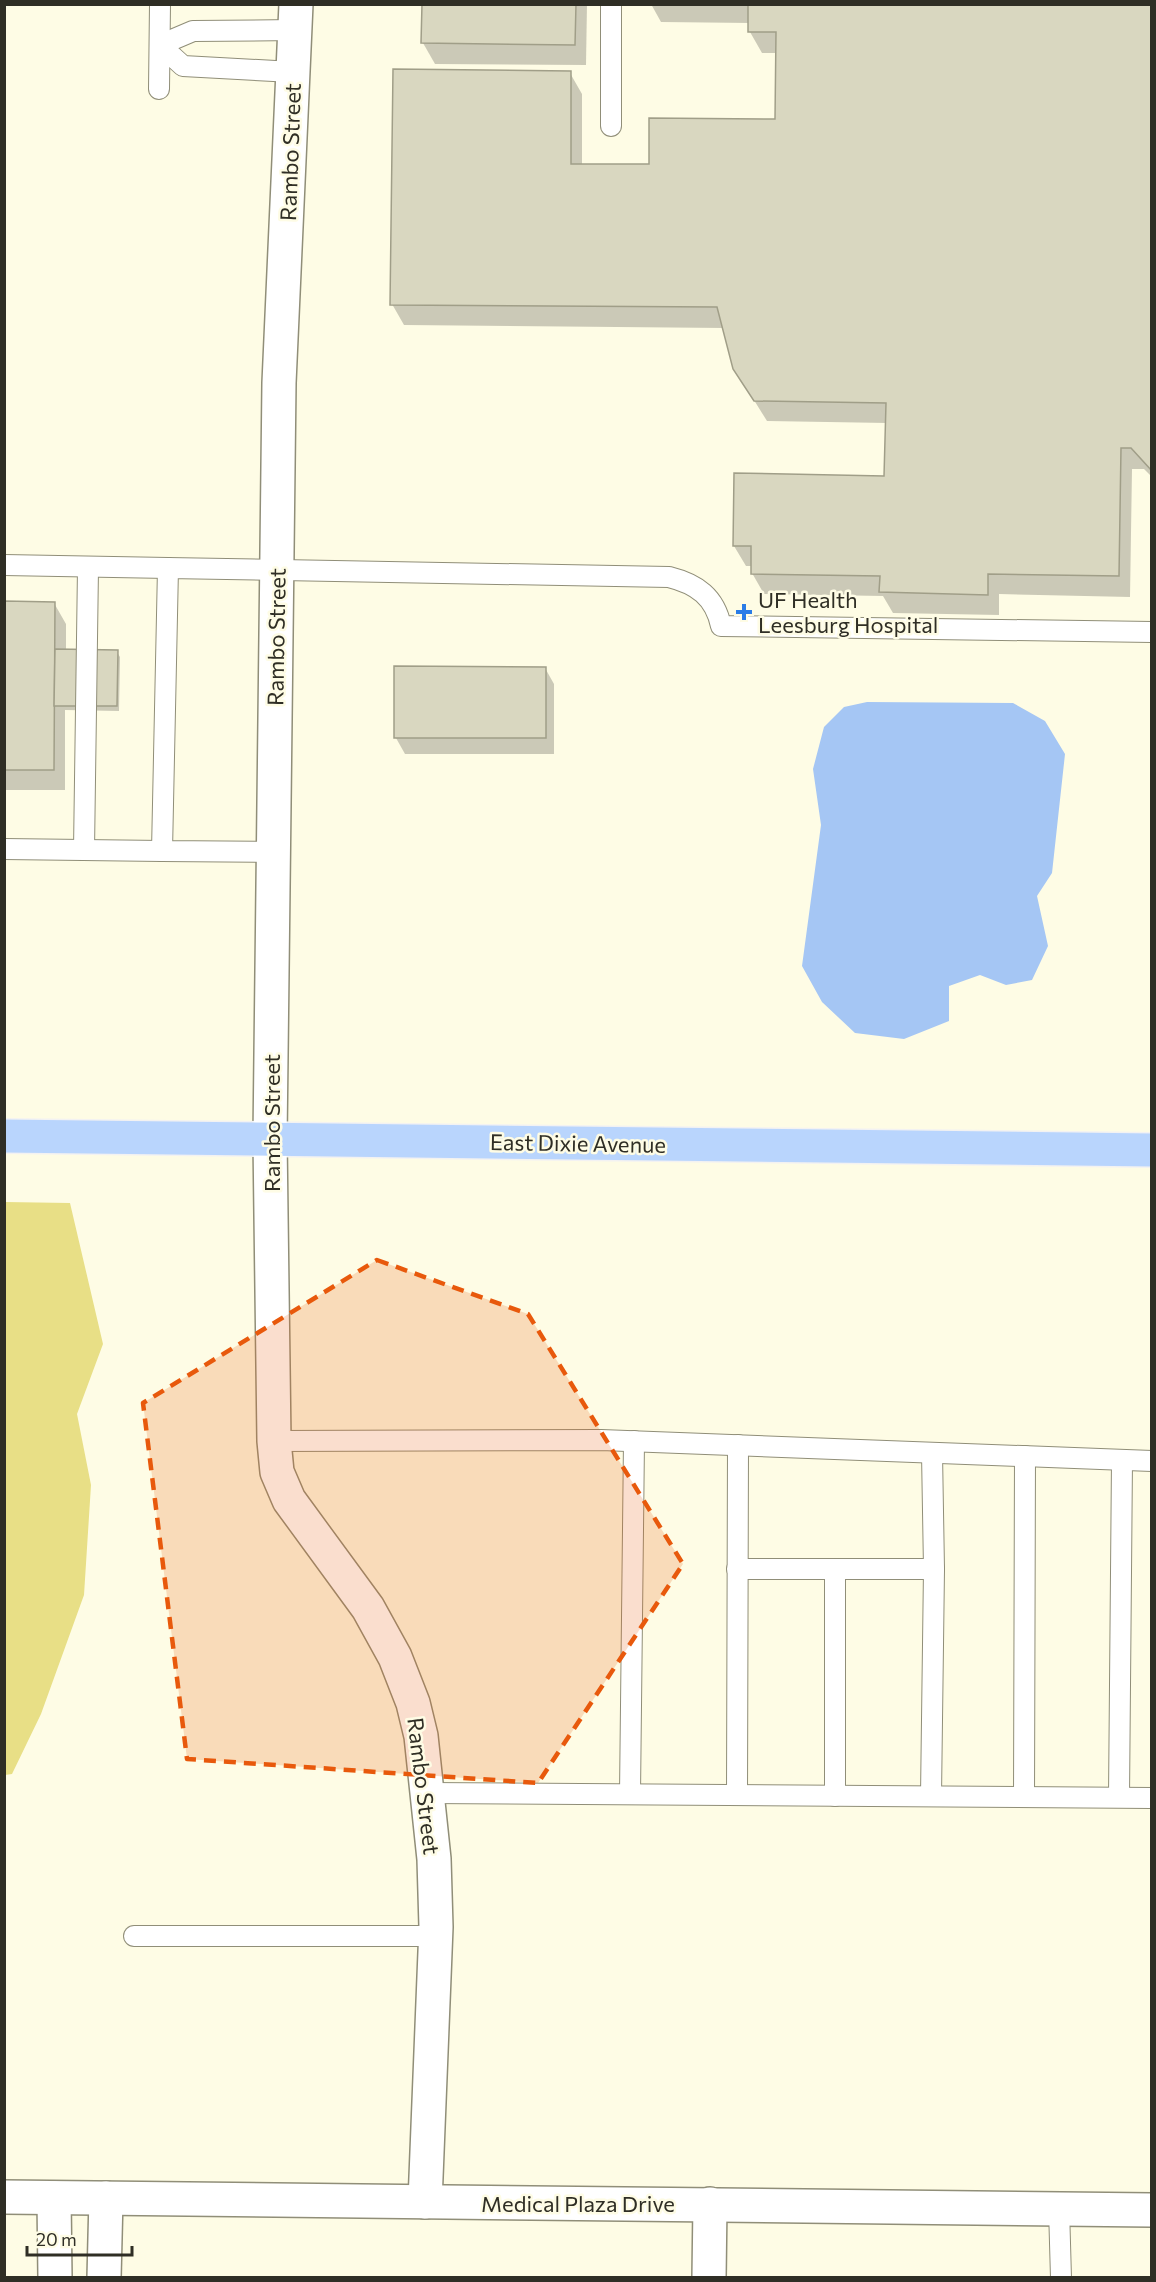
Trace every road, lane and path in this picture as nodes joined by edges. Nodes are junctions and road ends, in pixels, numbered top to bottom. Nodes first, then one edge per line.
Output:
1 (160, 4) edge
2 (611, 4) edge
3 (296, 17) edge
4 (160, 45) junction
5 (293, 72) junction
6 (159, 89) dead end
7 (611, 126) dead end
8 (4, 566) edge
9 (88, 568) junction
10 (168, 568) junction
11 (277, 570) junction
12 (1152, 632) edge
13 (4, 849) edge
14 (84, 850) junction
15 (162, 851) junction
16 (274, 852) junction
17 (4, 1136) edge
18 (270, 1139) junction
19 (1152, 1150) edge
20 (274, 1441) junction
21 (634, 1441) junction
22 (738, 1445) junction
23 (932, 1453) junction
24 (1025, 1456) junction
25 (1122, 1460) junction
26 (1152, 1461) edge
27 (737, 1569) junction
28 (835, 1569) junction
29 (934, 1569) junction
30 (427, 1793) junction
31 (630, 1794) junction
32 (737, 1795) junction
33 (835, 1796) junction
34 (930, 1796) junction
35 (1024, 1797) junction
36 (1119, 1797) junction
37 (1152, 1798) edge
38 (134, 1936) dead end
39 (436, 1936) junction
40 (4, 2197) edge
41 (54, 2198) junction
42 (106, 2198) junction
43 (425, 2202) junction
44 (710, 2204) junction
45 (1059, 2208) junction
46 (1152, 2210) edge
47 (56, 2277) edge
48 (104, 2277) edge
49 (709, 2277) edge
50 (1061, 2277) edge

1 - 4 lane
2 - 7 lane
3 - 4 lane
3 - 5 street, Rambo Street
4 - 5 lane
4 - 6 lane
5 - 11 street, Rambo Street
8 - 9 lane
9 - 10 lane
9 - 14 lane
10 - 11 lane
10 - 15 lane
11 - 12 lane
11 - 16 street, Rambo Street
13 - 14 lane
14 - 15 lane
15 - 16 lane
16 - 18 street, Rambo Street
17 - 18 main road, East Dixie Avenue
18 - 19 main road, East Dixie Avenue
18 - 20 street, Rambo Street
20 - 21 lane
20 - 30 street, Rambo Street
21 - 22 lane
21 - 31 lane
22 - 23 lane
22 - 27 lane
23 - 24 lane
23 - 29 lane
24 - 25 lane
24 - 35 lane
25 - 26 lane
25 - 36 lane
27 - 28 lane
27 - 32 lane
28 - 29 lane
28 - 33 lane
29 - 34 lane
30 - 31 lane
30 - 39 street, Rambo Street
31 - 32 lane
32 - 33 lane
33 - 34 lane
34 - 35 lane
35 - 36 lane
36 - 37 lane
38 - 39 lane
39 - 43 street, Rambo Street
40 - 41 street, Medical Plaza Drive
41 - 42 street, Medical Plaza Drive
41 - 47 street
42 - 43 street, Medical Plaza Drive
42 - 48 street
43 - 44 street, Medical Plaza Drive
44 - 45 street, Medical Plaza Drive
44 - 49 street
45 - 46 street, Medical Plaza Drive
45 - 50 lane

